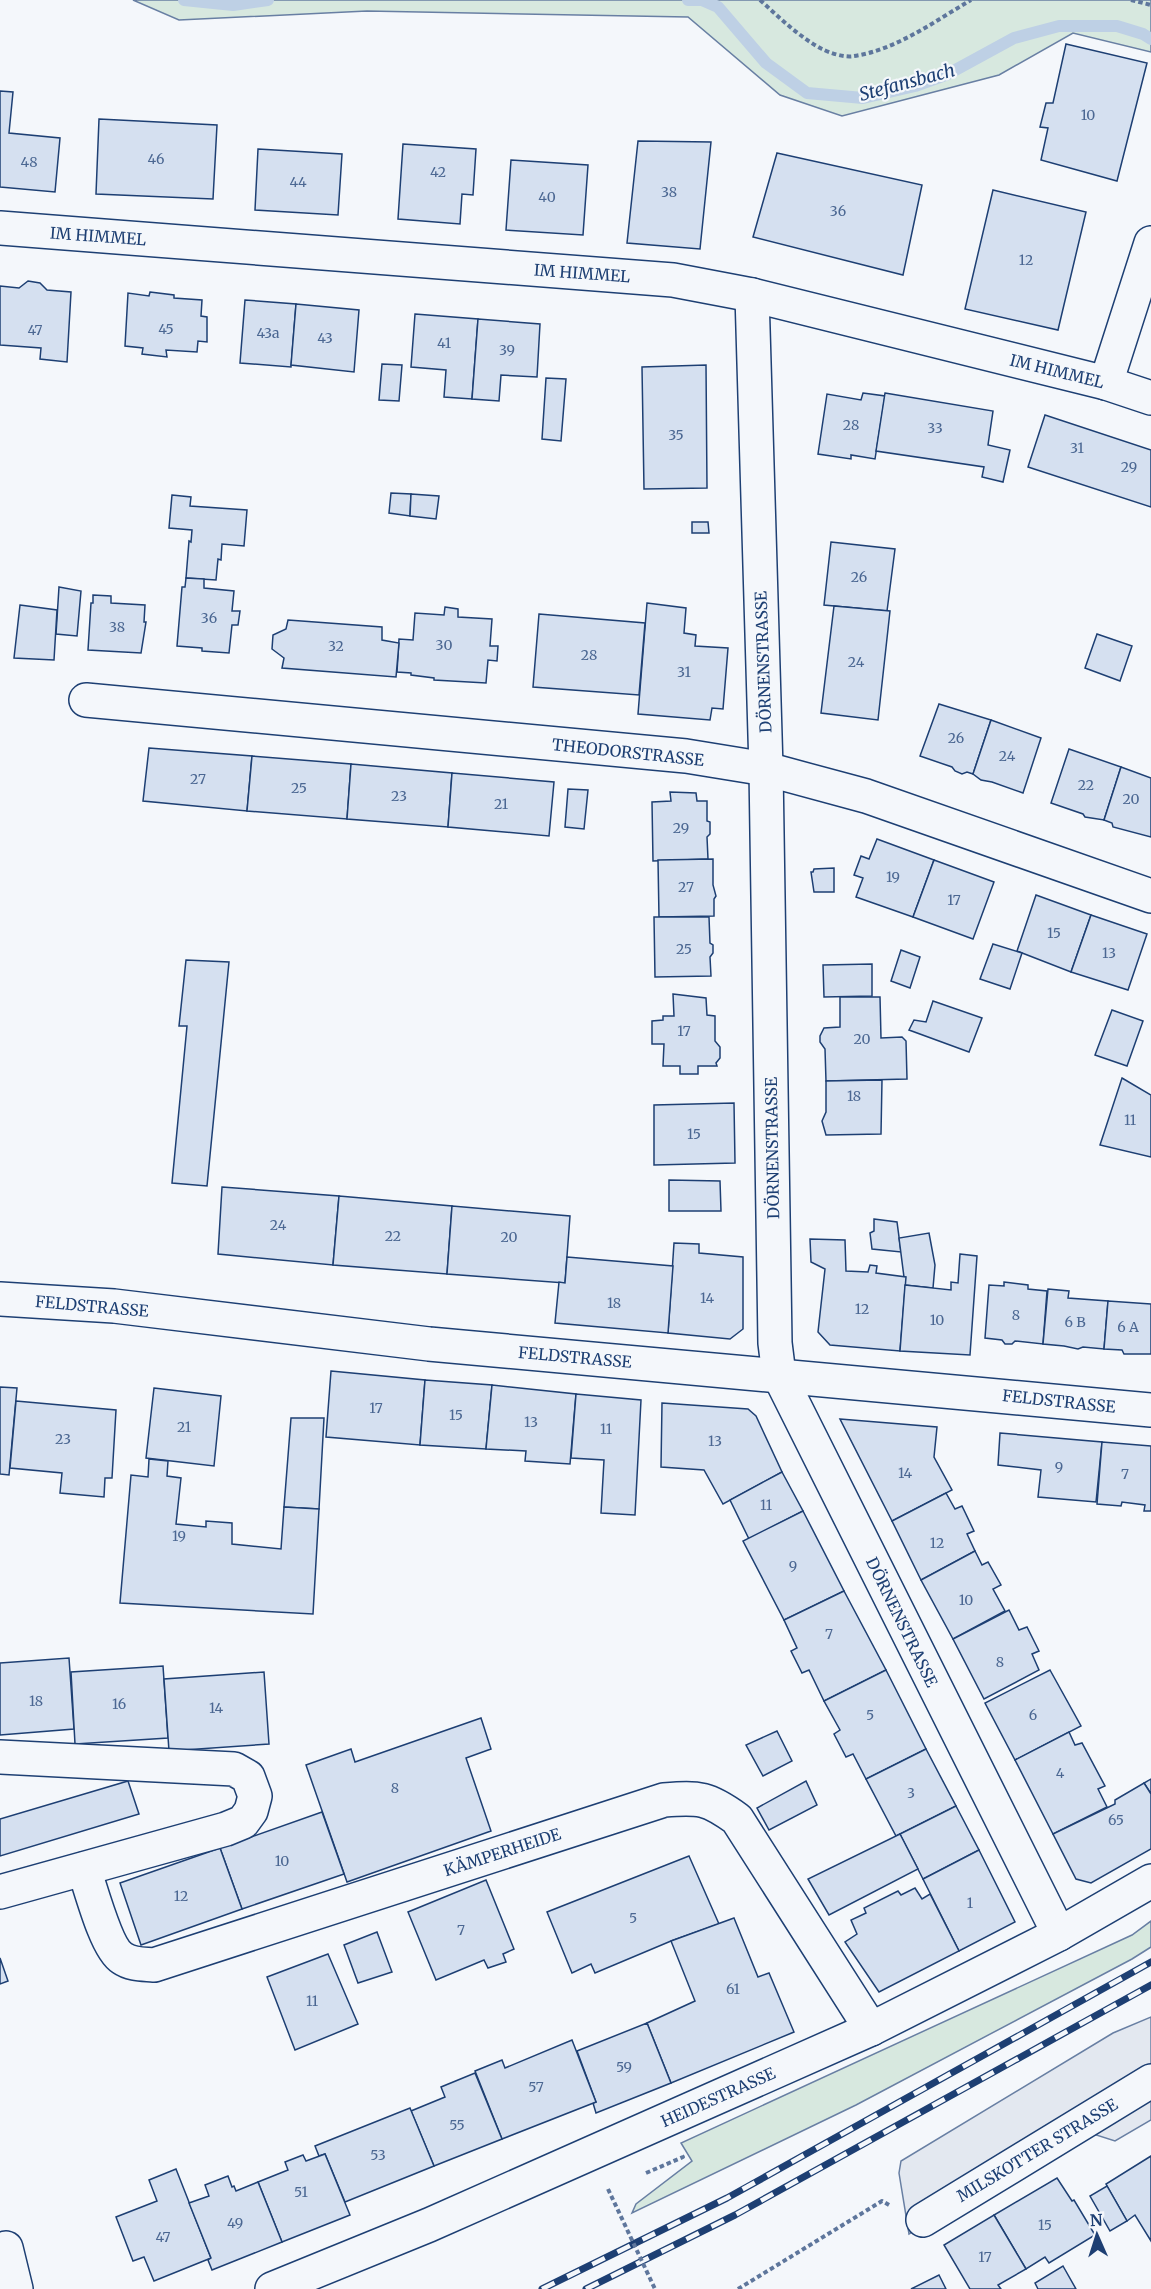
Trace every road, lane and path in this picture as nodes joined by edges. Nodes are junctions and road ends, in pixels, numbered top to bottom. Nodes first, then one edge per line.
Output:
1 (760, 0) edge
2 (971, 0) edge
3 (1131, 0) edge
4 (1151, 5) edge
5 (0, 228) edge
6 (1151, 243) edge
7 (752, 295) junction
8 (1106, 383) junction
9 (1151, 398) edge
10 (86, 700) dead end
11 (766, 769) junction
12 (1151, 896) edge
13 (0, 1299) edge
14 (780, 1375) junction
15 (1151, 1410) edge
16 (0, 1757) edge
17 (84, 1869) junction
18 (1151, 1881) edge
19 (0, 1892) edge
20 (1059, 1934) junction
21 (871, 2029) junction
22 (1151, 2081) edge
23 (608, 2188) dead end
24 (923, 2220) joint
25 (6, 2248) dead end
26 (16, 2289) edge
27 (272, 2289) edge
28 (655, 2289) edge
29 (738, 2289) edge

1 - 2 path
3 - 4 path
5 - 7 street, IM HIMMEL
6 - 8 street
7 - 8 street, IM HIMMEL
7 - 11 street, DÖRNENSTRASSE
8 - 9 street, IM HIMMEL
10 - 11 street, THEODORSTRASSE
11 - 12 street, THEODORSTRASSE
11 - 14 street, DÖRNENSTRASSE
13 - 14 street, FELDSTRASSE
14 - 15 street, FELDSTRASSE
14 - 20 street, DÖRNENSTRASSE
16 - 17 street
17 - 19 street
17 - 21 street, KÄMPERHEIDE
18 - 20 street, HEIDESTRASSE
20 - 21 street, HEIDESTRASSE
21 - 27 street, HEIDESTRASSE
22 - 24 street, MILSKOTTER STRASSE
23 - 28 path, bridge
24 - 29 path
25 - 26 street

